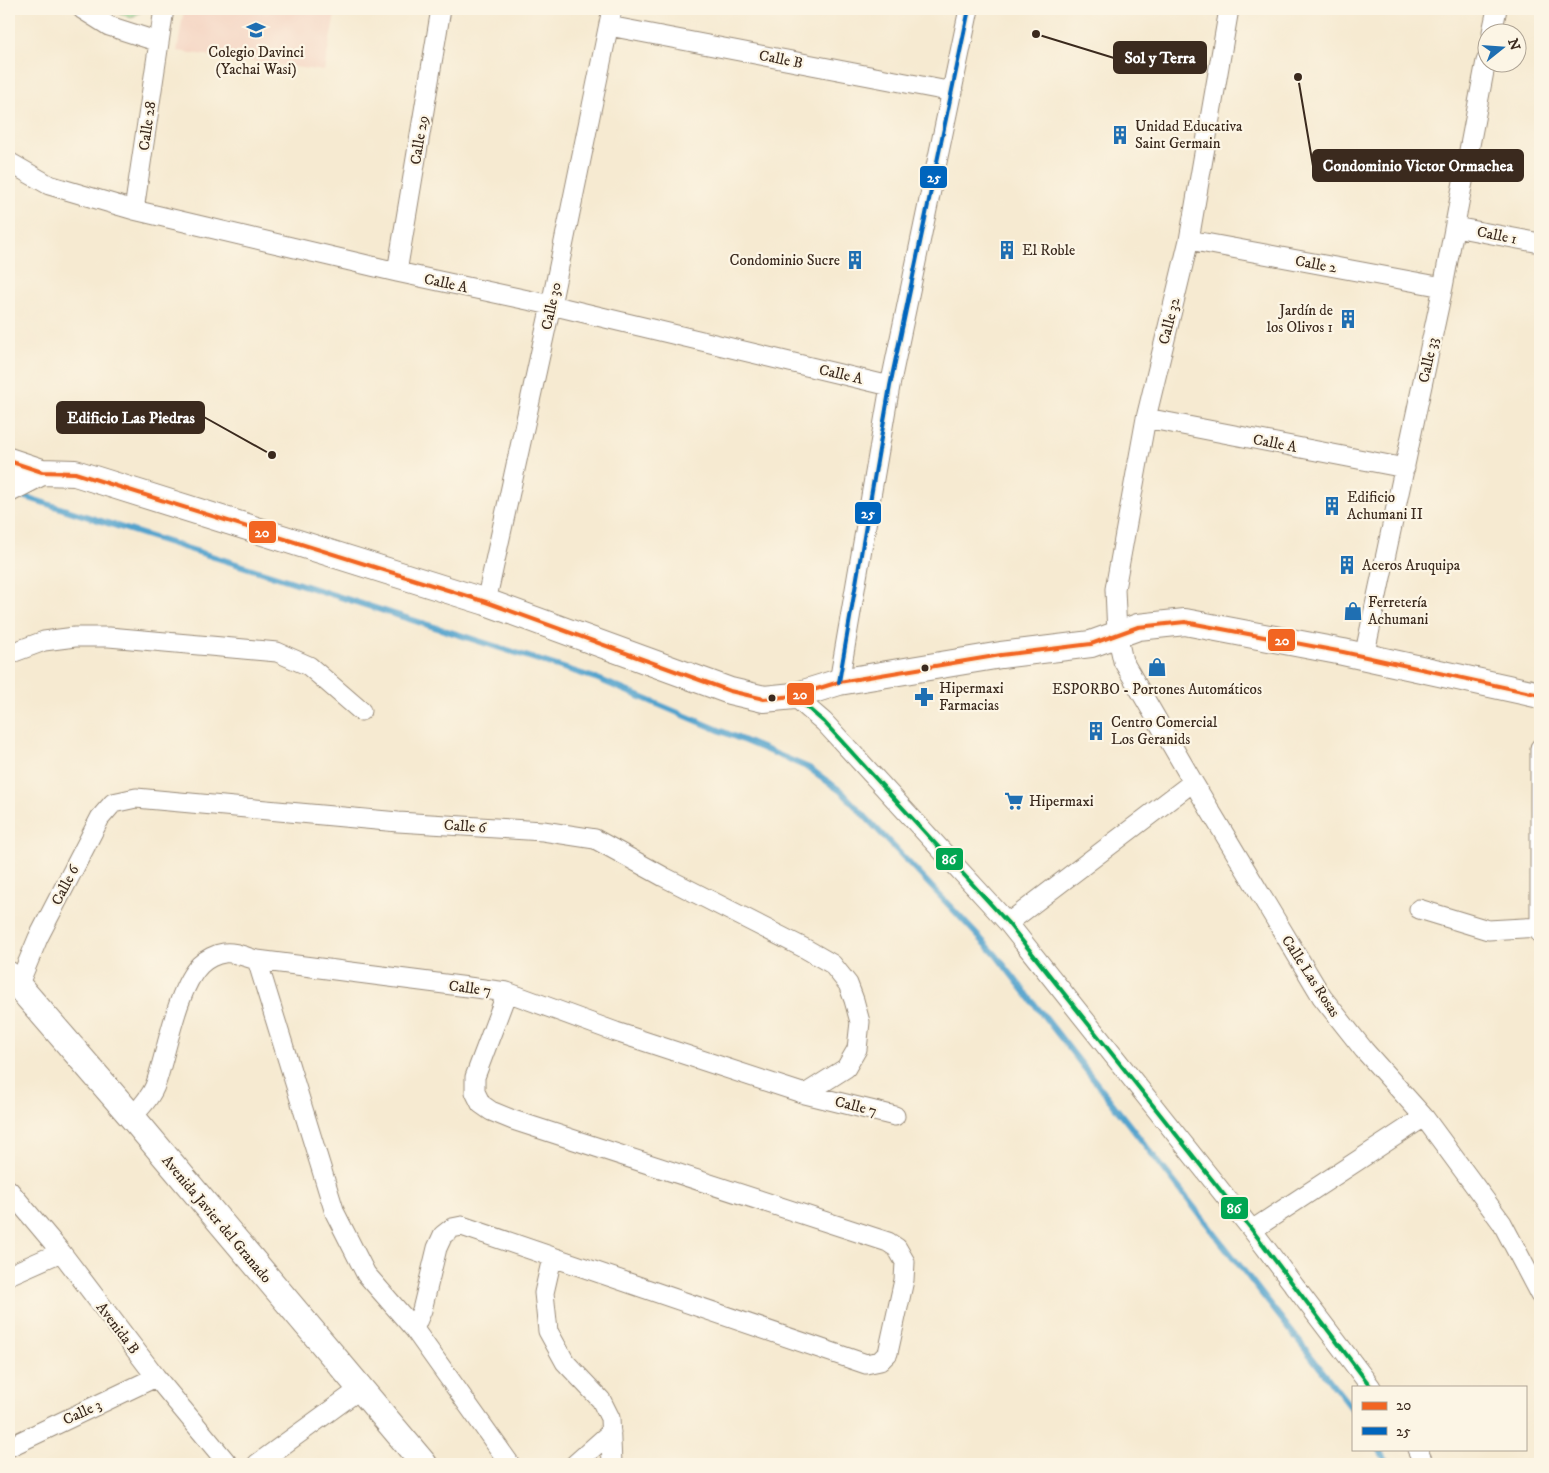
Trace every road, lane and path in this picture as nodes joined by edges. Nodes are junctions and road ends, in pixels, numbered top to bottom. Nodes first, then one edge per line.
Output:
1 (82, 9) edge
2 (164, 9) edge
3 (441, 9) edge
4 (970, 9) edge
5 (1229, 9) edge
6 (1497, 9) edge
7 (610, 17) edge
8 (1494, 22) edge
9 (159, 42) junction
10 (1484, 72) edge
11 (953, 92) junction
12 (9, 162) edge
13 (134, 210) junction
14 (1455, 226) junction
15 (1189, 240) junction
16 (1540, 243) edge
17 (397, 272) junction
18 (1443, 287) junction
19 (551, 305) junction
20 (890, 386) junction
21 (1146, 418) junction
22 (1405, 468) junction
23 (21, 476) edge
24 (486, 602) junction
25 (1116, 634) junction
26 (9, 654) edge
27 (1364, 656) junction
28 (839, 682) junction
29 (1540, 695) edge
30 (794, 696) junction
31 (361, 710) dead end
32 (1540, 748) edge
33 (1193, 782) junction
34 (1540, 863) edge
35 (1418, 909) dead end
36 (1008, 923) junction
37 (1540, 928) edge
38 (1540, 933) edge
39 (257, 960) junction
40 (13, 980) edge
41 (507, 992) junction
42 (805, 1094) junction
43 (895, 1116) dead end
44 (132, 1117) junction
45 (1424, 1117) junction
46 (9, 1190) edge
47 (1252, 1230) junction
48 (61, 1252) junction
49 (552, 1258) junction
50 (9, 1275) edge
51 (1540, 1295) edge
52 (414, 1329) junction
53 (156, 1377) junction
54 (1370, 1386) edge
55 (360, 1389) junction
56 (611, 1432) junction
57 (9, 1446) edge
58 (1417, 1450) edge
59 (228, 1464) edge
60 (257, 1464) edge
61 (424, 1464) edge
62 (510, 1464) edge
63 (575, 1464) edge
64 (612, 1464) edge
65 (1424, 1464) edge

1 - 9 street
2 - 9 street, Calle 28
3 - 17 street, Calle 29
4 - 11 street
5 - 15 street, Calle 32
6 - 8 street
7 - 11 street, Calle B
7 - 19 street, Calle 30
9 - 13 street, Calle 28
10 - 14 street, Calle 33
11 - 20 street
12 - 13 street, Calle A
13 - 17 street, Calle A
14 - 16 street, Calle 1
14 - 18 street, Calle 33
15 - 18 street, Calle 2
15 - 21 street, Calle 32
17 - 19 street, Calle A
18 - 22 street, Calle 33
19 - 20 street, Calle A
19 - 24 street, Calle 30
20 - 28 street
21 - 22 street, Calle A
21 - 25 street, Calle 32
22 - 27 street, Calle 33
23 - 24 main road
24 - 30 main road
25 - 27 main road
25 - 28 main road
25 - 33 street, Calle Las Rosas
26 - 31 street
27 - 29 main road
28 - 30 main road
30 - 36 street
32 - 34 street
33 - 36 street
33 - 45 street, Calle Las Rosas
34 - 37 street
35 - 37 street
36 - 47 street
37 - 38 street
39 - 41 street, Calle 7
39 - 44 street, Calle 7
39 - 52 street
40 - 42 street, Calle 6
40 - 44 main road, Avenida Javier del Granado
41 - 42 street, Calle 7
41 - 49 street
42 - 43 street, Calle 7
44 - 55 main road, Avenida Javier del Granado
45 - 47 street
45 - 51 street, Calle Las Rosas
46 - 48 street, Avenida B
47 - 54 street
48 - 50 street
48 - 53 street, Avenida B
49 - 52 street
49 - 56 street
52 - 62 street
53 - 57 street, Calle 3
53 - 59 street, Avenida B
55 - 60 street
55 - 61 main road, Avenida Javier del Granado
56 - 63 street
56 - 64 street
58 - 65 street

